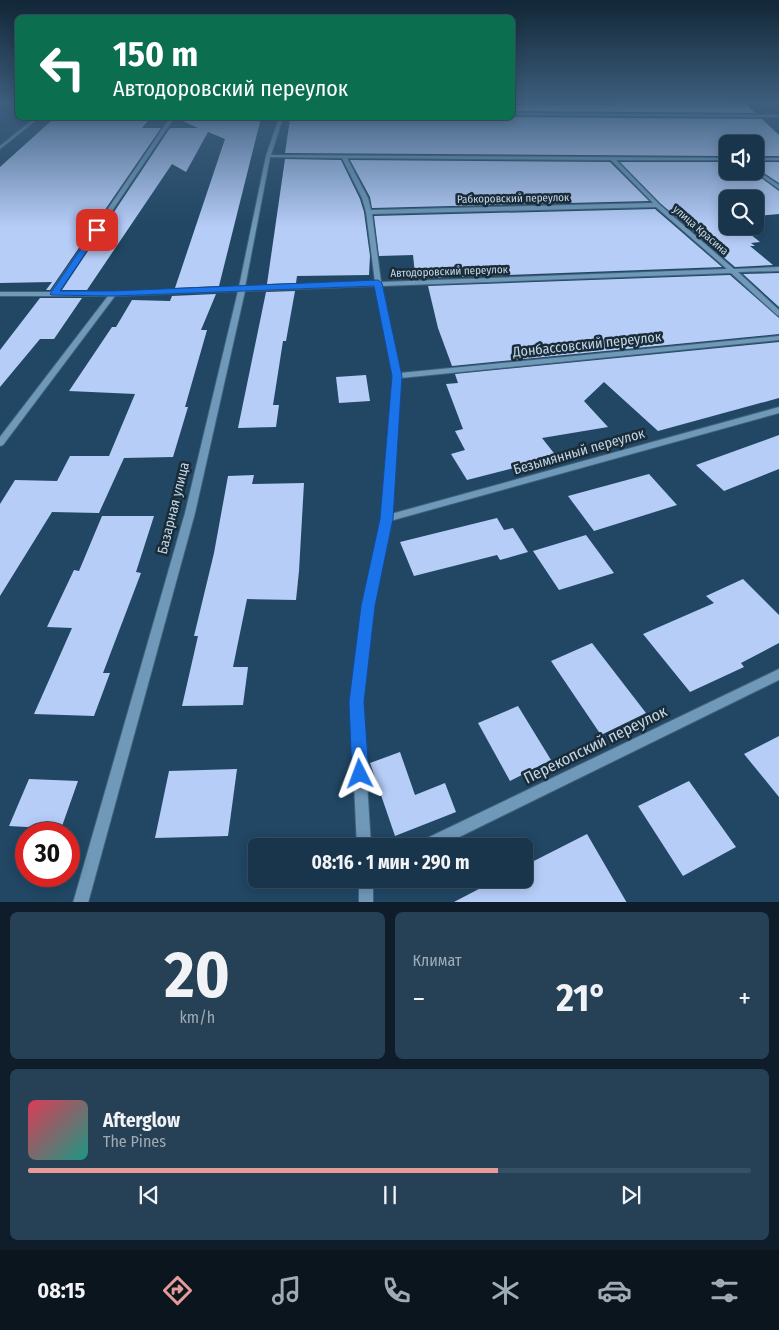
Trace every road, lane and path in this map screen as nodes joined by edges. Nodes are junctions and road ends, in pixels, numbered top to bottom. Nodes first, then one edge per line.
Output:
1 (155, 144) edge
2 (272, 144) edge
3 (268, 156) junction
4 (344, 156) junction
5 (612, 158) junction
6 (719, 159) edge
7 (764, 159) edge
8 (779, 159) edge
9 (764, 176) edge
10 (779, 187) edge
11 (657, 205) junction
12 (369, 212) junction
13 (779, 269) edge
14 (734, 272) junction
15 (378, 283) junction
16 (242, 288) junction
17 (0, 294) edge
18 (54, 294) junction
19 (114, 294) junction
20 (779, 314) edge
21 (779, 338) edge
22 (397, 376) junction
23 (779, 410) edge
24 (0, 443) edge
25 (386, 519) junction
26 (779, 674) edge
27 (364, 838) edge
28 (442, 838) edge
29 (366, 888) edge
30 (80, 902) edge
31 (366, 902) edge

1 - 18 street
2 - 3 street, Базарная улица
3 - 4 street
3 - 16 street, Базарная улица
4 - 5 street
4 - 12 street
5 - 6 street
5 - 11 street, улица Красина
7 - 8 street
9 - 10 street
11 - 12 street, Рабкоровский переулок
11 - 14 street, улица Красина
12 - 15 street
13 - 14 street, Автодоровский переулок
14 - 15 street, Автодоровский переулок
14 - 20 street, улица Красина
15 - 16 street, Автодоровский переулок
15 - 22 street
16 - 19 street, Автодоровский переулок
16 - 30 street, Базарная улица
17 - 18 street, Автодоровский переулок
18 - 19 street, Автодоровский переулок
19 - 24 street
21 - 22 street, Донбассовский переулок
22 - 25 street
23 - 25 street, Безымянный переулок
25 - 27 street
26 - 28 street, Перекопский переулок
29 - 31 street

